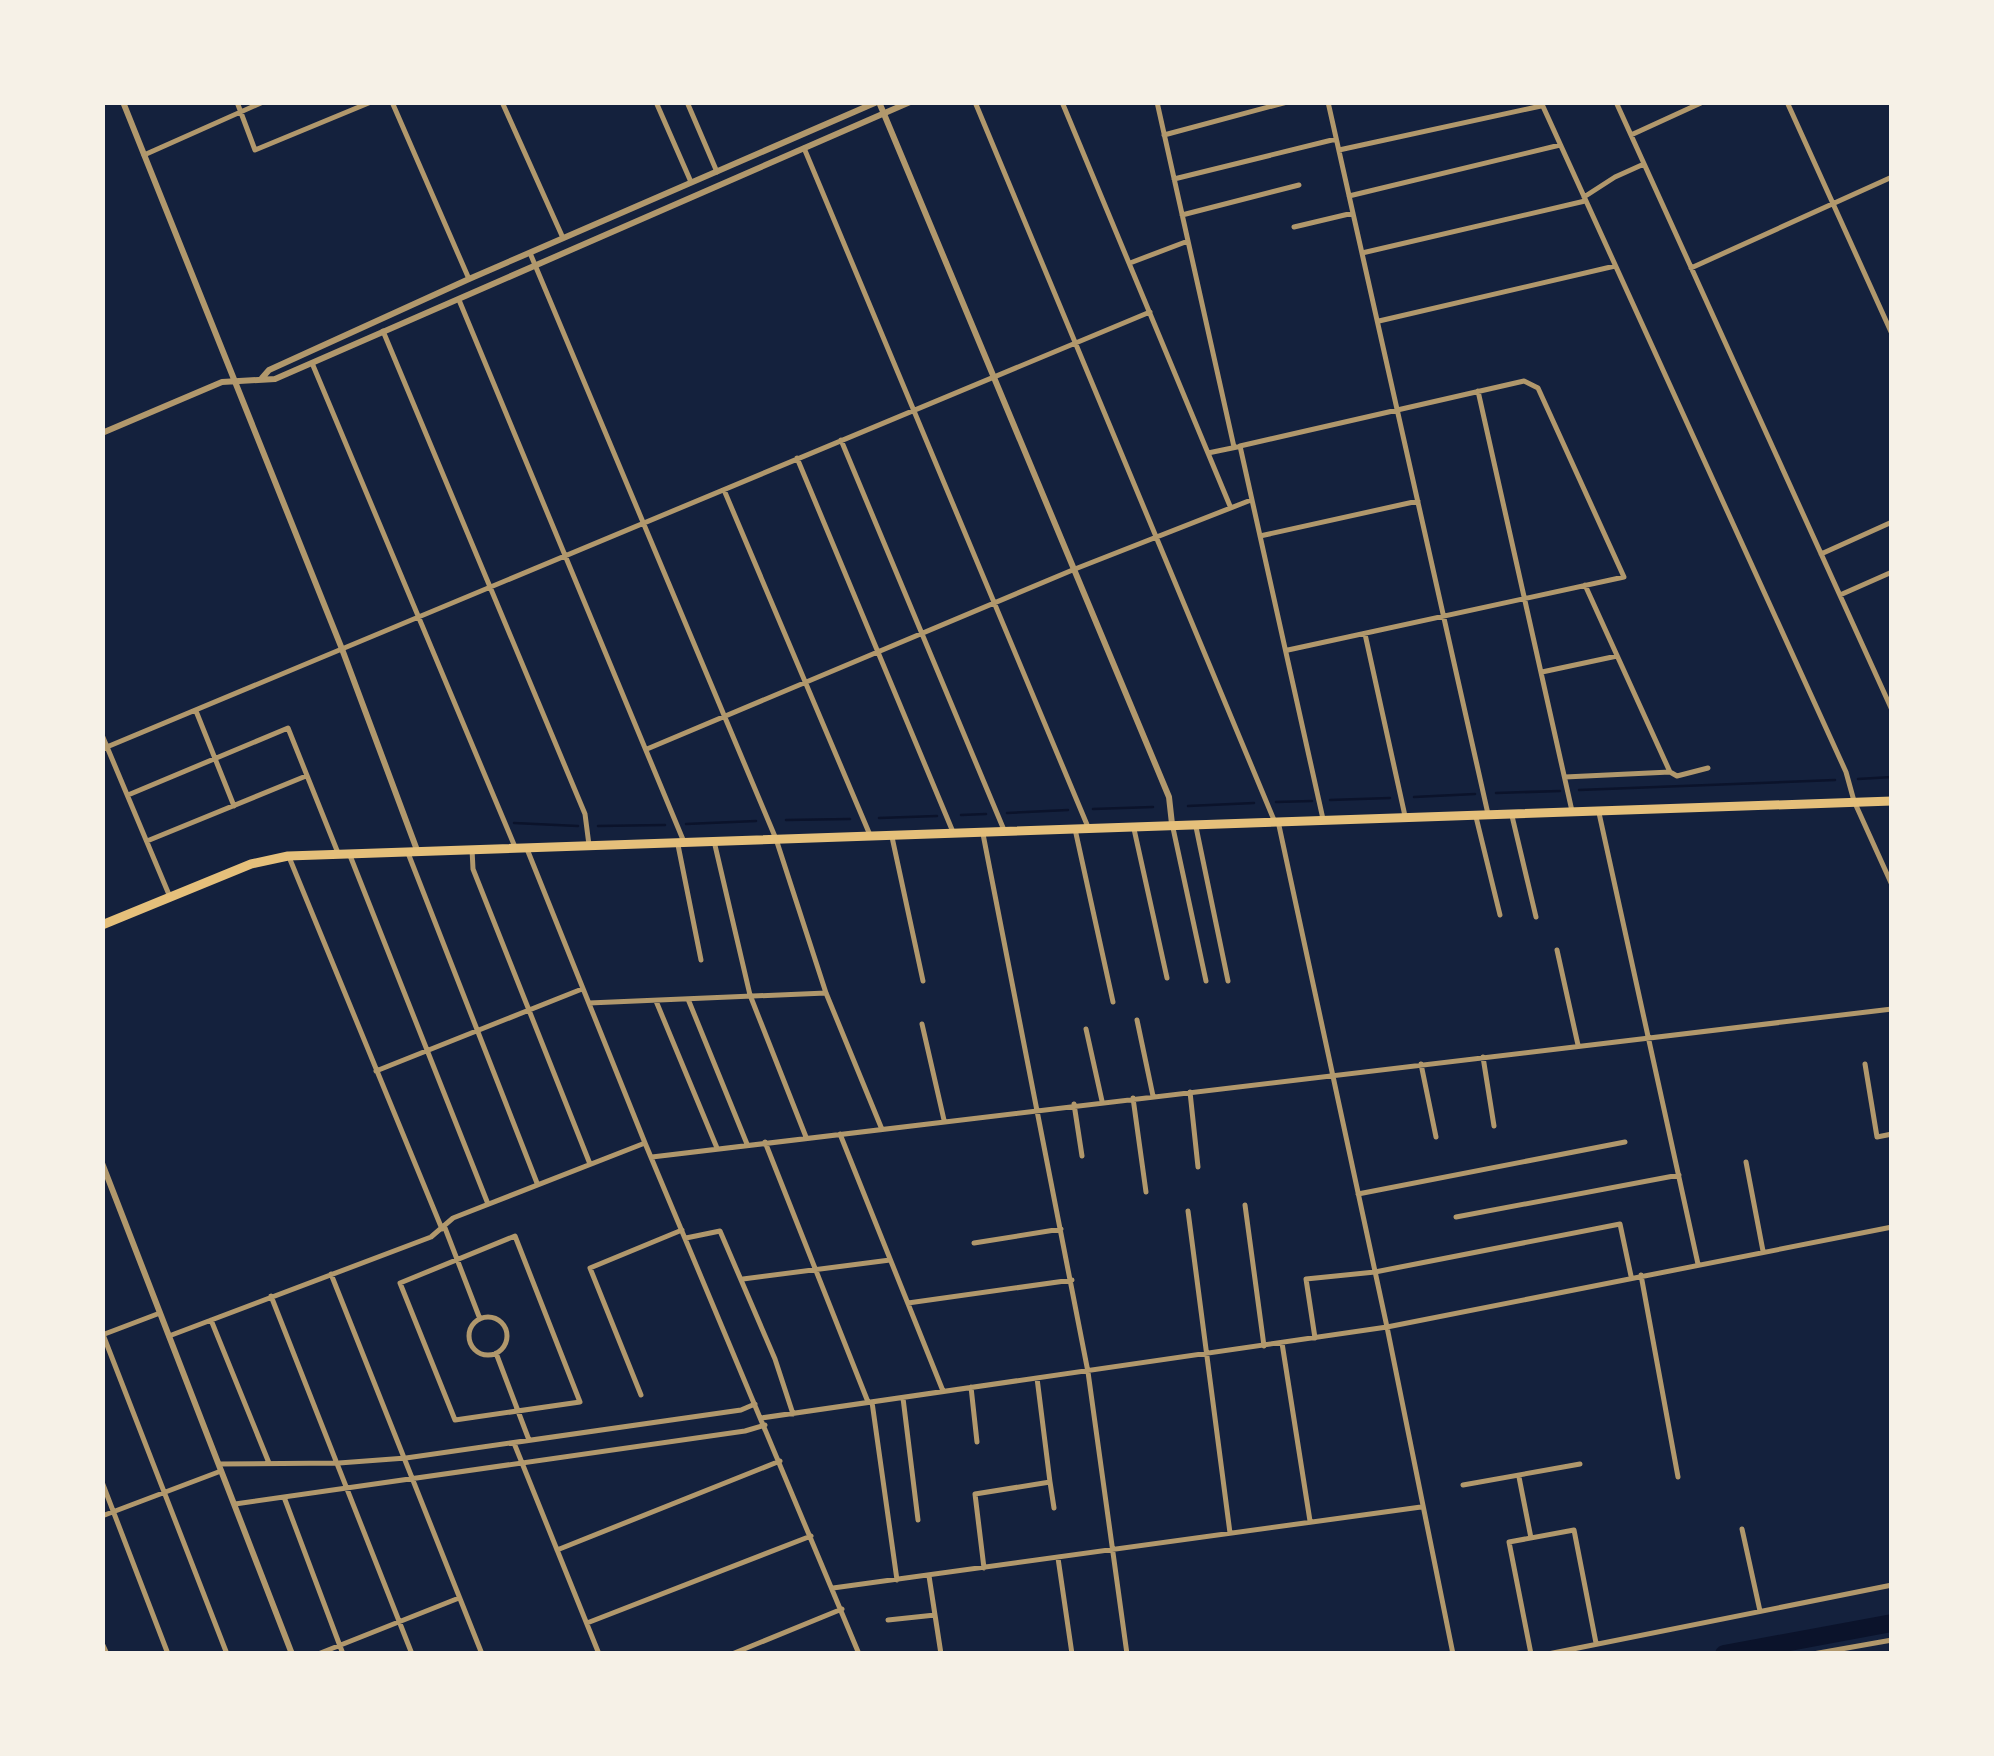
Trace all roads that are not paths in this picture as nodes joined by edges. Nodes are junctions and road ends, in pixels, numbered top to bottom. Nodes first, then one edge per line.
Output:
1 (123, 102) edge
2 (236, 102) edge
3 (263, 102) edge
4 (371, 102) edge
5 (392, 102) edge
6 (516, 102) edge
7 (656, 102) edge
8 (687, 102) edge
9 (878, 102) edge
10 (910, 102) edge
11 (975, 102) edge
12 (1062, 102) edge
13 (1157, 102) edge
14 (1287, 102) edge
15 (1328, 102) edge
16 (1616, 102) edge
17 (1704, 102) edge
18 (1787, 102) edge
19 (1541, 104) edge
20 (504, 105) edge
21 (240, 112) junction
22 (884, 113) junction
23 (1164, 135) junction
24 (1630, 135) junction
25 (1336, 139) junction
26 (1560, 146) junction
27 (804, 148) junction
28 (1339, 150) junction
29 (144, 155) junction
30 (1644, 164) junction
31 (718, 172) junction
32 (1892, 178) edge
33 (1174, 179) junction
34 (691, 183) junction
35 (1299, 185) dead end
36 (1349, 196) junction
37 (1584, 199) junction
38 (1833, 204) junction
39 (1353, 213) junction
40 (1182, 215) junction
41 (1294, 227) dead end
42 (563, 238) junction
43 (1188, 241) junction
44 (530, 253) junction
45 (1362, 253) junction
46 (1130, 263) junction
47 (536, 266) junction
48 (1614, 266) junction
49 (1691, 268) junction
50 (469, 279) junction
51 (459, 299) junction
52 (1150, 312) junction
53 (1378, 321) junction
54 (383, 331) junction
55 (1892, 334) edge
56 (1074, 344) junction
57 (312, 363) junction
58 (994, 376) junction
59 (262, 379) junction
60 (236, 382) junction
61 (1478, 391) junction
62 (1398, 409) junction
63 (914, 410) junction
64 (102, 433) edge
65 (841, 440) junction
66 (1237, 447) junction
67 (1208, 453) junction
68 (797, 458) junction
69 (724, 490) junction
70 (1251, 500) junction
71 (1418, 502) junction
72 (1230, 506) junction
73 (1892, 522) edge
74 (644, 523) junction
75 (1156, 536) junction
76 (1260, 536) junction
77 (1821, 554) junction
78 (565, 556) junction
79 (1075, 569) junction
80 (1892, 572) edge
81 (1586, 585) junction
82 (491, 587) junction
83 (1840, 595) junction
84 (1524, 599) junction
85 (995, 604) junction
86 (1444, 616) junction
87 (418, 618) junction
88 (921, 634) junction
89 (1365, 634) junction
90 (342, 649) junction
91 (1288, 650) junction
92 (879, 652) junction
93 (1617, 656) junction
94 (1541, 672) junction
95 (804, 683) junction
96 (1892, 710) edge
97 (196, 711) junction
98 (726, 716) junction
99 (102, 736) edge
100 (105, 748) edge
101 (646, 749) junction
102 (215, 758) junction
103 (1708, 768) dead end
104 (1670, 772) junction
105 (306, 776) junction
106 (1565, 777) junction
107 (128, 795) junction
108 (1892, 800) edge
109 (1854, 801) junction
110 (234, 806) junction
111 (1598, 810) junction
112 (1572, 811) junction
113 (1511, 813) junction
114 (1475, 814) junction
115 (1488, 814) junction
116 (1406, 816) junction
117 (1323, 819) junction
118 (1276, 821) junction
119 (1195, 823) junction
120 (1172, 824) junction
121 (1133, 826) junction
122 (1088, 827) junction
123 (1075, 828) junction
124 (1004, 830) junction
125 (983, 831) junction
126 (953, 832) junction
127 (892, 834) junction
128 (870, 835) junction
129 (776, 839) junction
130 (148, 841) junction
131 (714, 841) junction
132 (681, 842) junction
133 (589, 845) junction
134 (521, 847) junction
135 (472, 848) junction
136 (412, 850) junction
137 (343, 853) junction
138 (288, 856) junction
139 (1892, 885) edge
140 (170, 897) junction
141 (1500, 914) dead end
142 (1536, 918) dead end
143 (102, 926) edge
144 (1557, 950) dead end
145 (701, 960) dead end
146 (1167, 978) dead end
147 (923, 981) dead end
148 (1206, 981) dead end
149 (1228, 981) dead end
150 (582, 989) junction
151 (826, 993) junction
152 (750, 996) junction
153 (688, 998) junction
154 (656, 1000) junction
155 (1113, 1002) dead end
156 (588, 1003) junction
157 (1892, 1008) edge
158 (529, 1010) junction
159 (1137, 1020) dead end
160 (922, 1024) dead end
161 (1086, 1029) dead end
162 (479, 1030) junction
163 (1649, 1037) junction
164 (1578, 1045) junction
165 (427, 1051) junction
166 (1482, 1057) junction
167 (1421, 1064) junction
168 (1865, 1064) dead end
169 (376, 1071) junction
170 (1331, 1075) junction
171 (1190, 1092) junction
172 (1153, 1096) junction
173 (1132, 1098) junction
174 (1102, 1101) junction
175 (1074, 1104) junction
176 (1037, 1109) junction
177 (944, 1120) junction
178 (1494, 1126) dead end
179 (881, 1127) junction
180 (840, 1133) junction
181 (1892, 1134) edge
182 (806, 1136) junction
183 (1436, 1137) dead end
184 (645, 1142) junction
185 (765, 1142) junction
186 (1625, 1142) dead end
187 (748, 1144) junction
188 (717, 1148) junction
189 (1082, 1156) dead end
190 (652, 1157) junction
191 (1746, 1162) dead end
192 (590, 1164) junction
193 (1198, 1167) dead end
194 (104, 1170) edge
195 (1680, 1176) junction
196 (537, 1184) junction
197 (1146, 1192) dead end
198 (1358, 1194) junction
199 (488, 1204) junction
200 (1245, 1205) dead end
201 (1188, 1211) dead end
202 (1456, 1217) dead end
203 (1892, 1227) edge
204 (443, 1228) junction
205 (1061, 1228) junction
206 (682, 1230) junction
207 (686, 1238) junction
208 (974, 1243) dead end
209 (1763, 1251) junction
210 (458, 1260) junction
211 (890, 1260) junction
212 (1698, 1264) junction
213 (816, 1270) junction
214 (1375, 1272) junction
215 (331, 1274) junction
216 (1641, 1275) junction
217 (1631, 1276) junction
218 (742, 1279) junction
219 (1072, 1280) junction
220 (272, 1296) junction
221 (908, 1303) junction
222 (160, 1313) junction
223 (480, 1319) junction
224 (212, 1320) junction
225 (1387, 1327) junction
226 (103, 1334) edge
227 (170, 1336) junction
228 (1315, 1339) junction
229 (1282, 1343) junction
230 (1264, 1346) junction
231 (496, 1353) junction
232 (1206, 1356) junction
233 (1088, 1372) junction
234 (1036, 1378) junction
235 (971, 1387) junction
236 (943, 1391) junction
237 (640, 1395) dead end
238 (903, 1397) junction
239 (870, 1402) junction
240 (755, 1404) junction
241 (517, 1412) junction
242 (793, 1414) junction
243 (763, 1422) junction
244 (529, 1440) junction
245 (977, 1442) dead end
246 (514, 1443) junction
247 (406, 1458) junction
248 (780, 1460) junction
249 (521, 1462) junction
250 (269, 1463) junction
251 (338, 1463) junction
252 (1580, 1464) dead end
253 (220, 1467) junction
254 (1518, 1476) junction
255 (1678, 1476) dead end
256 (414, 1479) junction
257 (102, 1482) edge
258 (1050, 1482) junction
259 (1463, 1484) dead end
260 (348, 1487) junction
261 (164, 1492) junction
262 (284, 1497) junction
263 (234, 1504) junction
264 (1421, 1507) junction
265 (1054, 1508) dead end
266 (114, 1512) junction
267 (102, 1516) edge
268 (918, 1520) dead end
269 (1310, 1521) junction
270 (1742, 1529) dead end
271 (1230, 1532) junction
272 (811, 1536) junction
273 (1531, 1538) junction
274 (557, 1550) junction
275 (1113, 1550) junction
276 (1058, 1558) junction
277 (984, 1568) junction
278 (929, 1576) junction
279 (897, 1580) junction
280 (1892, 1586) edge
281 (833, 1588) junction
282 (460, 1598) junction
283 (842, 1609) junction
284 (1760, 1612) junction
285 (935, 1615) junction
286 (888, 1620) dead end
287 (400, 1621) junction
288 (587, 1623) junction
289 (1892, 1640) edge
290 (102, 1643) edge
291 (340, 1644) junction
292 (1596, 1644) junction
293 (106, 1654) edge
294 (168, 1654) edge
295 (228, 1654) edge
296 (292, 1654) edge
297 (318, 1654) edge
298 (343, 1654) edge
299 (412, 1654) edge
300 (482, 1654) edge
301 (599, 1654) edge
302 (732, 1654) edge
303 (860, 1654) edge
304 (941, 1654) edge
305 (1072, 1654) edge
306 (1126, 1654) edge
307 (1453, 1654) edge
308 (1531, 1654) edge
309 (1548, 1654) edge
310 (1813, 1654) edge

1 - 29 street
2 - 21 street
3 - 21 street
4 - 21 street
5 - 50 street
6 - 20 street
7 - 34 street
8 - 31 street
9 - 22 street
9 - 31 street
10 - 22 street
11 - 56 street
12 - 46 street
13 - 23 street
14 - 23 street
15 - 25 street
16 - 24 street
17 - 24 street
18 - 38 street
19 - 26 street
19 - 28 street
20 - 42 street
21 - 29 street
22 - 27 street
22 - 58 street
23 - 33 street
24 - 30 street
25 - 28 street
25 - 33 street
26 - 36 street
26 - 37 street
27 - 47 street
27 - 63 street
28 - 36 street
29 - 60 street
30 - 37 street
30 - 49 street
31 - 34 street
32 - 38 street
33 - 40 street
34 - 42 street
35 - 40 street
36 - 39 street
37 - 45 street
37 - 48 street
38 - 49 street
38 - 55 street
39 - 41 street
39 - 45 street
40 - 43 street
42 - 44 street
43 - 46 street
43 - 66 street
44 - 47 street
44 - 50 street
45 - 53 street
46 - 52 street
47 - 51 street
47 - 74 street
48 - 53 street
48 - 109 street
49 - 77 street
50 - 59 street
51 - 54 street
51 - 78 street
52 - 56 street
52 - 67 street
53 - 62 street
54 - 57 street
54 - 82 street
56 - 58 street
56 - 75 street
57 - 59 street
57 - 87 street
58 - 63 street
58 - 79 street
59 - 60 street
60 - 64 street
60 - 90 street
61 - 62 street
61 - 81 street
61 - 84 street
62 - 66 street
62 - 71 street
63 - 65 street
63 - 85 street
65 - 68 street
65 - 88 street
66 - 67 street
66 - 70 street
67 - 72 street
68 - 69 street
68 - 92 street
69 - 74 street
69 - 95 street
70 - 72 street
70 - 76 street
71 - 76 street
71 - 86 street
72 - 75 street
73 - 77 street
74 - 78 street
74 - 98 street
75 - 79 street
75 - 118 street
76 - 91 street
77 - 83 street
78 - 82 street
78 - 101 street
79 - 85 street
79 - 120 street
80 - 83 street
81 - 84 street
81 - 93 street
82 - 87 street
82 - 133 street
83 - 96 street
84 - 86 street
84 - 94 street
85 - 88 street
85 - 122 street
86 - 89 street
86 - 115 street
87 - 90 street
87 - 134 street
88 - 92 street
88 - 124 street
89 - 91 street
89 - 116 street
90 - 97 street
90 - 136 street
91 - 117 street
92 - 95 street
92 - 126 street
93 - 94 street
93 - 104 street
94 - 106 street
95 - 98 street
95 - 128 street
97 - 100 street
97 - 102 street
98 - 101 street
98 - 129 street
99 - 100 street
100 - 107 street
101 - 132 street
102 - 105 street
102 - 107 street
102 - 110 street
103 - 104 street
104 - 106 street
105 - 110 street
105 - 137 street
106 - 112 street
107 - 130 street
108 - 109 highway
109 - 111 highway
109 - 139 street
110 - 130 street
111 - 112 highway
111 - 163 street
112 - 113 highway
113 - 115 highway
113 - 142 street
114 - 115 highway
114 - 116 highway
114 - 141 street
116 - 117 highway
117 - 118 highway
118 - 119 highway
118 - 170 street
119 - 120 highway
119 - 149 street
120 - 121 highway
120 - 148 street
121 - 122 highway
121 - 146 street
122 - 123 highway
123 - 124 highway
123 - 155 street
124 - 125 highway
125 - 126 highway
125 - 176 street
126 - 127 highway
127 - 128 highway
127 - 147 street
128 - 129 highway
129 - 131 highway
129 - 151 street
130 - 140 street
131 - 132 highway
131 - 152 street
132 - 133 highway
132 - 145 street
133 - 134 highway
134 - 135 highway
134 - 150 street
135 - 136 highway
135 - 158 street
136 - 137 highway
136 - 162 street
137 - 138 highway
137 - 165 street
138 - 140 highway
138 - 169 street
140 - 143 highway
144 - 164 street
150 - 156 street
150 - 158 street
151 - 152 street
151 - 179 street
152 - 153 street
152 - 182 street
153 - 154 street
153 - 187 street
154 - 156 street
154 - 188 street
156 - 184 street
157 - 163 street
158 - 162 street
158 - 192 street
159 - 172 street
160 - 177 street
161 - 174 street
162 - 165 street
162 - 196 street
163 - 164 street
163 - 195 street
164 - 166 street
165 - 169 street
165 - 199 street
166 - 167 street
166 - 178 street
167 - 170 street
167 - 183 street
168 - 181 street
169 - 204 street
170 - 171 street
170 - 198 street
171 - 172 street
171 - 193 street
172 - 173 street
173 - 174 street
173 - 197 street
174 - 175 street
175 - 176 street
175 - 189 street
176 - 177 street
176 - 205 street
177 - 179 street
179 - 180 street
180 - 182 street
180 - 211 street
182 - 185 street
184 - 190 street
184 - 192 street
185 - 187 street
185 - 213 street
186 - 198 street
187 - 188 street
188 - 190 street
190 - 206 street
191 - 209 street
192 - 196 street
194 - 222 street
195 - 202 street
195 - 212 street
196 - 199 street
198 - 214 street
199 - 204 street
200 - 230 street
201 - 232 street
203 - 209 street
204 - 210 street
204 - 215 street
205 - 208 street
205 - 219 street
206 - 207 street
206 - 237 street
207 - 218 street
207 - 240 street
209 - 212 street
210 - 223 street
210 - 241 street
210 - 241 street
211 - 213 street
211 - 221 street
212 - 216 street
213 - 218 street
213 - 239 street
214 - 217 street
214 - 225 street
214 - 228 street
215 - 220 street
215 - 247 street
216 - 217 street
216 - 255 street
217 - 225 street
218 - 242 street
219 - 221 street
219 - 233 street
220 - 224 street
220 - 251 street
221 - 236 street
222 - 226 street
222 - 227 street
223 - 231 street
223 - 231 street
224 - 227 street
224 - 250 street
225 - 228 street
225 - 264 street
226 - 261 street
227 - 253 street
228 - 229 street
229 - 230 street
229 - 269 street
230 - 232 street
231 - 241 street
232 - 233 street
232 - 271 street
233 - 234 street
233 - 275 street
234 - 235 street
234 - 258 street
235 - 236 street
235 - 245 street
236 - 238 street
238 - 239 street
238 - 268 street
239 - 242 street
239 - 279 street
240 - 243 street
240 - 244 street
241 - 244 street
242 - 243 street
243 - 248 street
243 - 249 street
244 - 246 street
246 - 247 street
246 - 249 street
247 - 251 street
247 - 256 street
248 - 272 street
248 - 274 street
249 - 256 street
249 - 274 street
250 - 251 street
250 - 253 street
251 - 260 street
252 - 254 street
253 - 261 street
253 - 263 street
254 - 259 street
254 - 273 street
256 - 260 street
256 - 282 street
257 - 266 street
258 - 265 street
258 - 277 street
260 - 262 street
260 - 287 street
261 - 266 street
261 - 295 street
262 - 263 street
262 - 291 street
263 - 296 street
264 - 269 street
264 - 307 street
266 - 267 street
266 - 294 street
269 - 271 street
270 - 284 street
271 - 275 street
272 - 281 street
272 - 288 street
273 - 292 street
273 - 308 street
274 - 288 street
275 - 276 street
275 - 306 street
276 - 277 street
276 - 305 street
277 - 278 street
278 - 279 street
278 - 285 street
279 - 281 street
280 - 284 street
281 - 283 street
282 - 287 street
282 - 300 street
283 - 302 street
283 - 303 street
284 - 292 street
285 - 286 street
285 - 304 street
287 - 291 street
287 - 299 street
288 - 301 street
289 - 310 street
290 - 293 street
291 - 297 street
291 - 298 street
292 - 309 street

